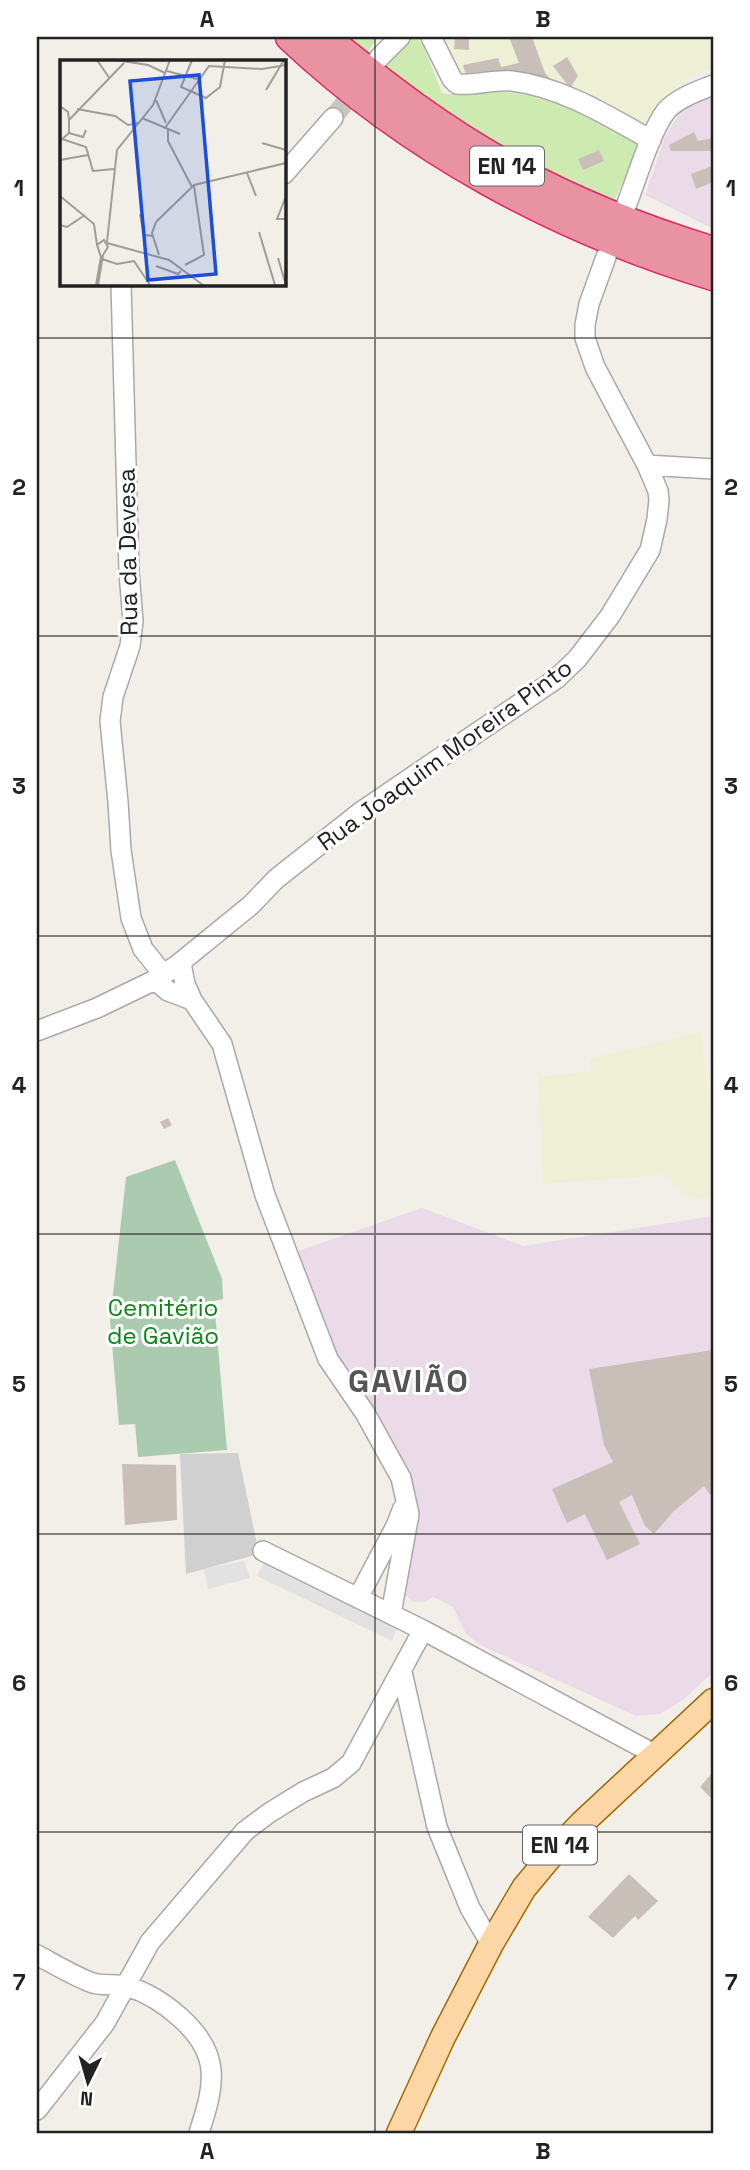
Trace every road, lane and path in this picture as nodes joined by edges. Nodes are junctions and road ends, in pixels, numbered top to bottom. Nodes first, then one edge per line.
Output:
1 (290, 37) edge
2 (325, 37) edge
3 (400, 37) edge
4 (431, 37) edge
5 (378, 59) dead end
6 (713, 85) edge
7 (332, 118) tunnel mouth
8 (651, 140) junction
9 (285, 173) edge
10 (626, 206) dead end
11 (713, 251) edge
12 (607, 257) dead end
13 (713, 276) edge
14 (121, 285) edge
15 (647, 465) junction
16 (713, 469) edge
17 (181, 963) junction
18 (159, 977) junction
19 (192, 1000) junction
20 (37, 1031) edge
21 (406, 1494) junction
22 (263, 1551) dead end
23 (358, 1598) junction
24 (391, 1614) junction
25 (423, 1630) junction
26 (402, 1672) junction
27 (709, 1709) edge
28 (656, 1755) junction
29 (492, 1944) junction
30 (37, 1955) edge
31 (125, 1985) junction
32 (37, 2110) edge
33 (199, 2133) edge
34 (399, 2133) edge

1 - 13 highway, EN 14
2 - 11 highway, EN 14
3 - 5 street
4 - 8 street
6 - 8 street
7 - 9 street
8 - 10 street
12 - 15 street, Rua Joaquim Moreira Pinto
14 - 18 street, Rua da Devesa
15 - 16 street
15 - 17 street, Rua Joaquim Moreira Pinto
17 - 18 street, Rua Joaquim Moreira Pinto
17 - 19 street
18 - 19 street
18 - 20 street, Rua Joaquim Moreira Pinto
19 - 21 street
21 - 23 street
21 - 24 street
22 - 23 street
23 - 24 street
24 - 25 street
25 - 26 street
25 - 28 street
26 - 29 street
26 - 31 street
27 - 28 main road, EN 14
28 - 29 main road, EN 14
29 - 34 main road, EN 14
30 - 31 street
31 - 32 street
31 - 33 street

